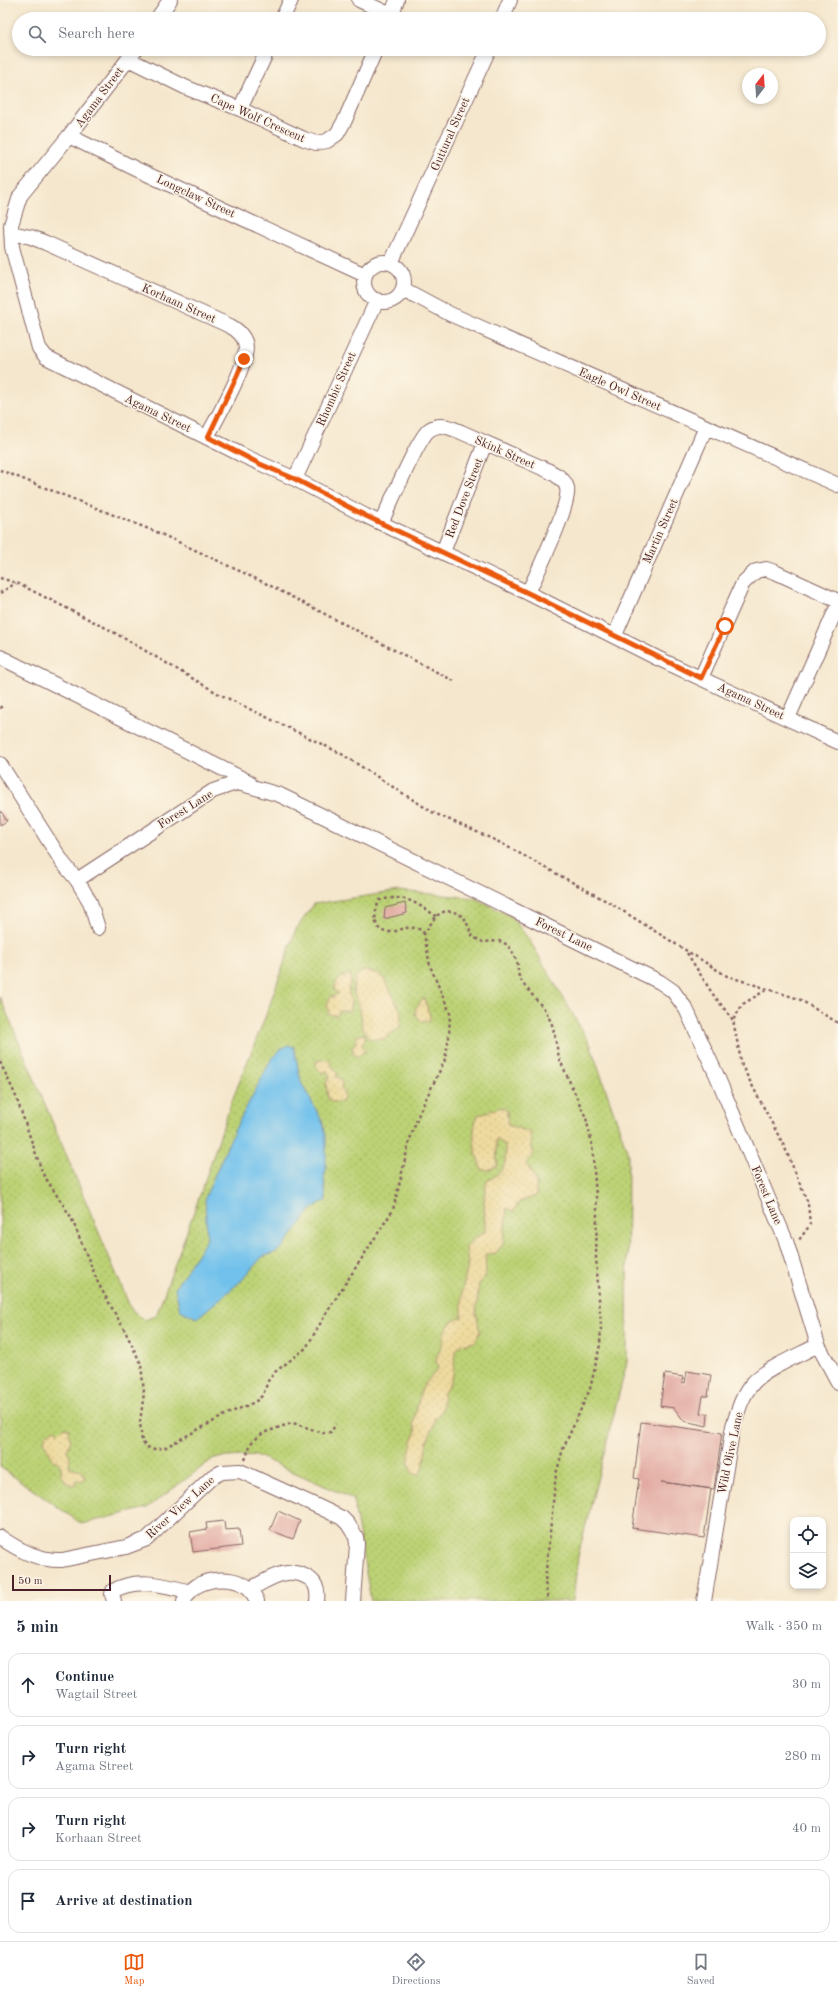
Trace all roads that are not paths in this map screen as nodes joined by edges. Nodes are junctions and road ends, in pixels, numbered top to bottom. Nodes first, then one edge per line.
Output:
1 (170, 0) edge
2 (291, 0) edge
3 (359, 0) edge
4 (397, 0) edge
5 (510, 0) edge
6 (162, 12) edge
7 (285, 12) edge
8 (381, 12) edge
9 (392, 12) edge
10 (505, 12) edge
11 (130, 56) edge
12 (135, 56) edge
13 (265, 56) edge
14 (373, 56) edge
15 (486, 56) edge
16 (240, 110) junction
17 (70, 136) junction
18 (11, 233) junction
19 (391, 263) junction
20 (365, 275) junction
21 (403, 289) junction
22 (377, 300) junction
23 (706, 427) junction
24 (208, 437) junction
25 (485, 443) junction
26 (295, 479) junction
27 (838, 485) edge
28 (381, 524) junction
29 (443, 552) junction
30 (528, 593) junction
31 (838, 601) edge
32 (838, 605) edge
33 (615, 635) junction
34 (0, 657) edge
35 (701, 678) junction
36 (788, 718) junction
37 (838, 742) edge
38 (0, 764) edge
39 (258, 787) junction
40 (77, 880) junction
41 (98, 928) dead end
42 (818, 1345) junction
43 (838, 1382) edge
44 (0, 1537) edge
45 (250, 1589) junction
46 (187, 1596) edge
47 (114, 1601) edge
48 (257, 1601) edge
49 (317, 1601) edge
50 (353, 1601) edge
51 (704, 1601) edge

1 - 6 street
2 - 7 street
3 - 8 street
4 - 9 street
5 - 10 street
11 - 17 street, Agama Street
12 - 16 street, Cape Wolf Crescent
13 - 16 street
14 - 16 street, Cape Wolf Crescent
15 - 19 street, Guttural Street
17 - 18 street, Agama Street
17 - 20 street, Longclaw Street
18 - 24 street, Agama Street
18 - 24 street, Korhaan Street
19 - 20 street
19 - 21 street
20 - 22 street
21 - 22 street
21 - 23 street, Eagle Owl Street
22 - 26 street, Rhombic Street
23 - 27 street, Eagle Owl Street
23 - 33 street, Martin Street
24 - 26 street, Agama Street
25 - 28 street, Skink Street
25 - 29 street, Red Dove Street
25 - 30 street, Skink Street
26 - 28 street, Agama Street
28 - 29 street, Agama Street
29 - 30 street, Agama Street
30 - 33 street, Agama Street
31 - 35 street
32 - 36 street
33 - 35 street, Agama Street
34 - 39 street
35 - 36 street, Agama Street
36 - 37 street, Agama Street
38 - 40 street
39 - 40 street, Forest Lane
39 - 42 street, Forest Lane
40 - 41 street
42 - 43 street, Forest Lane
42 - 51 street, Wild Olive Lane
44 - 50 street, River View Lane
45 - 46 street
45 - 48 street
45 - 49 street
46 - 47 street

